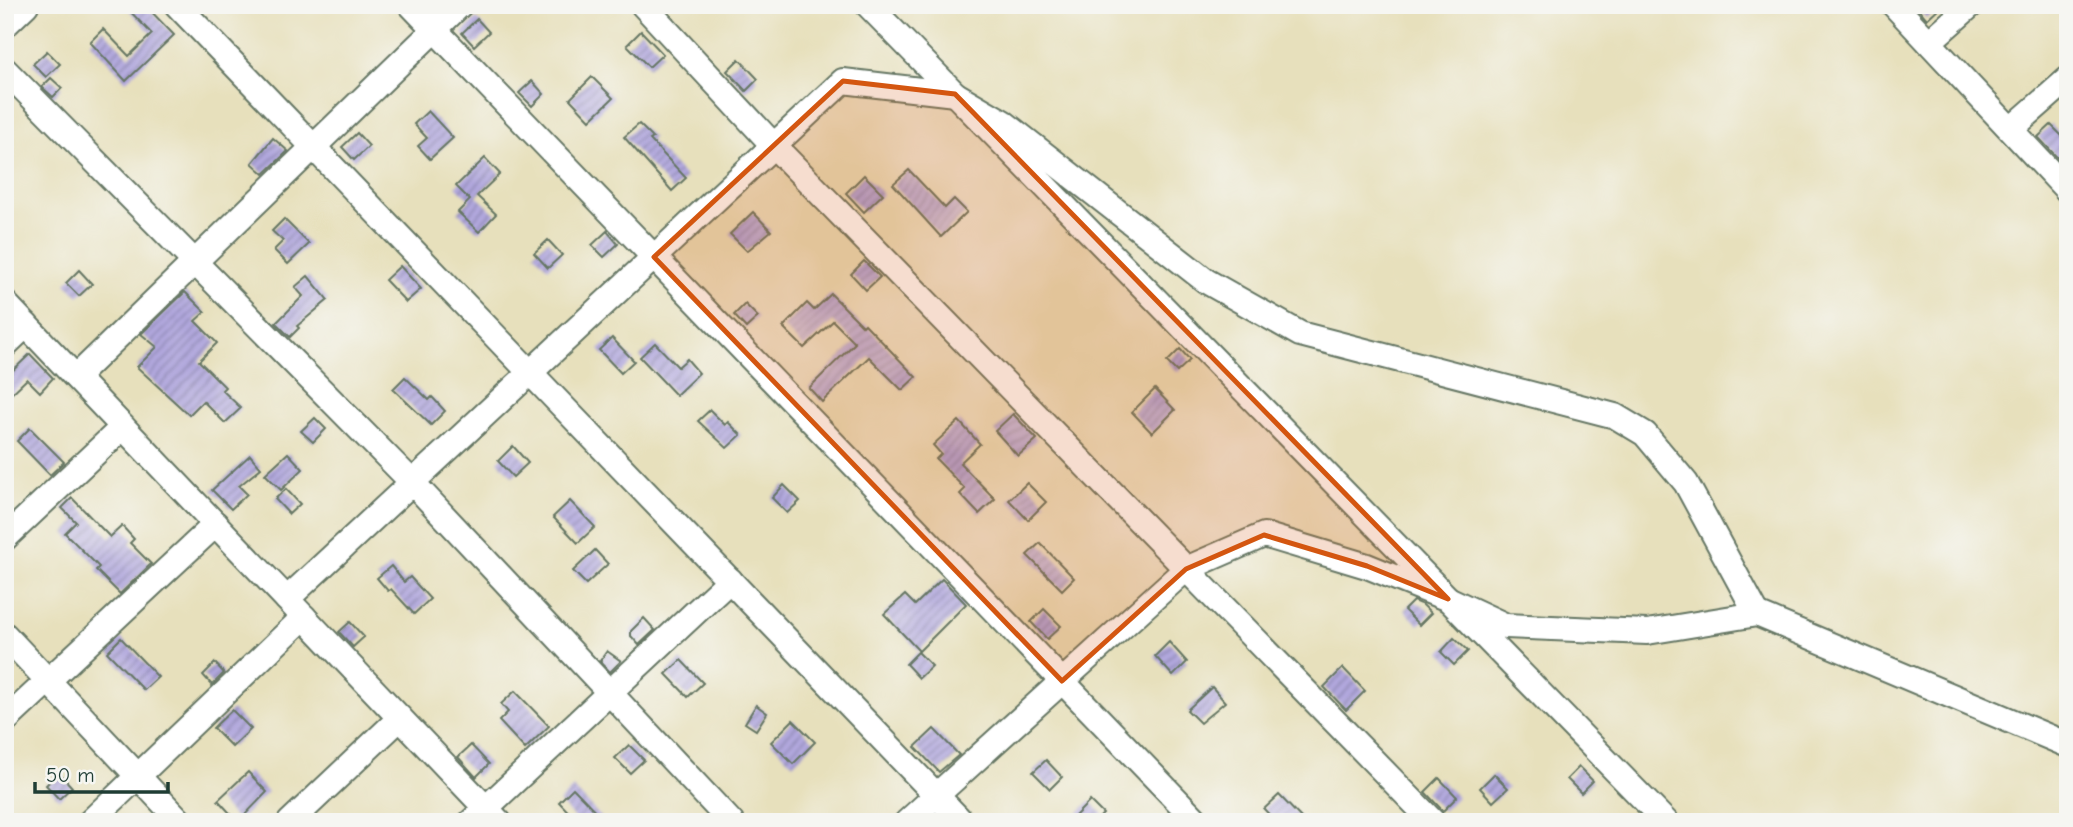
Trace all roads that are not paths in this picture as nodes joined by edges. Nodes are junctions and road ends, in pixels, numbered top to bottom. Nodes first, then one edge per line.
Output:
1 (26, 5) edge
2 (177, 5) edge
3 (411, 5) edge
4 (460, 5) edge
5 (643, 5) edge
6 (868, 5) edge
7 (1894, 5) edge
8 (1971, 5) edge
9 (5, 25) edge
10 (435, 30) junction
11 (1929, 42) junction
12 (5, 70) edge
13 (2068, 79) edge
14 (955, 94) junction
15 (2011, 129) junction
16 (774, 146) junction
17 (313, 147) junction
18 (2068, 191) edge
19 (654, 257) junction
20 (195, 261) junction
21 (5, 303) edge
22 (26, 325) junction
23 (5, 345) edge
24 (530, 372) junction
25 (76, 377) junction
26 (123, 427) junction
27 (412, 482) junction
28 (216, 524) junction
29 (5, 538) edge
30 (1186, 569) junction
31 (730, 580) junction
32 (287, 599) junction
33 (1448, 599) junction
34 (1757, 614) junction
35 (304, 617) junction
36 (5, 635) edge
37 (48, 681) junction
38 (1062, 681) junction
39 (610, 692) junction
40 (400, 718) junction
41 (5, 721) edge
42 (2068, 745) edge
43 (138, 776) junction
44 (937, 795) junction
45 (485, 817) edge
46 (90, 822) edge
47 (181, 822) edge
48 (290, 822) edge
49 (732, 822) edge
50 (907, 822) edge
51 (962, 822) edge
52 (1198, 822) edge
53 (1433, 822) edge
54 (1666, 822) edge

1 - 9 street
2 - 17 street
3 - 10 street
4 - 10 street
5 - 16 street
6 - 14 street
7 - 11 street
8 - 11 street
10 - 17 street
10 - 19 street
11 - 15 street
12 - 20 street
13 - 15 street
14 - 16 street
14 - 33 street
14 - 34 street
15 - 18 street
16 - 19 street
16 - 30 street
17 - 20 street
17 - 24 street
19 - 24 street
19 - 38 street
20 - 25 street
20 - 27 street
21 - 22 street
22 - 23 street
22 - 25 street
24 - 27 street
24 - 31 street
25 - 26 street
26 - 28 street
26 - 29 street
27 - 32 street
27 - 39 street
28 - 32 street
28 - 37 street
30 - 33 street
30 - 38 street
30 - 53 street
31 - 39 street
31 - 44 street
32 - 35 street
33 - 34 street
33 - 54 street
34 - 42 street
35 - 40 street
35 - 43 street
36 - 37 street
37 - 41 street
37 - 43 street
38 - 44 street
38 - 52 street
39 - 45 street
39 - 49 street
40 - 45 street
40 - 48 street
43 - 46 street
43 - 47 street
44 - 50 street
44 - 51 street

